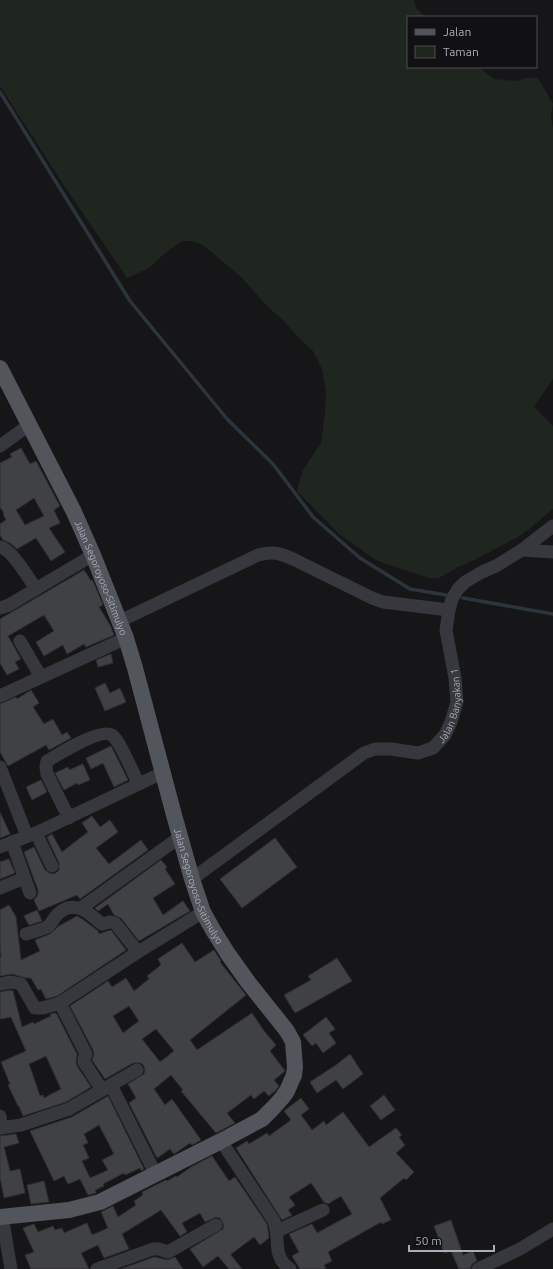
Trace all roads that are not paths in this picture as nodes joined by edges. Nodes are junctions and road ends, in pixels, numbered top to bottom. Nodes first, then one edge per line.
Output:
1 (0, 368) edge
2 (29, 425) junction
3 (0, 446) edge
4 (553, 526) edge
5 (0, 547) edge
6 (522, 550) junction
7 (553, 552) edge
8 (93, 555) junction
9 (36, 589) junction
10 (0, 608) edge
11 (449, 610) junction
12 (120, 622) junction
13 (126, 638) junction
14 (20, 642) dead end
15 (41, 677) junction
16 (1, 694) edge
17 (0, 767) edge
18 (162, 773) junction
19 (138, 784) junction
20 (68, 818) junction
21 (32, 835) junction
22 (180, 838) junction
23 (6, 844) edge
24 (52, 866) dead end
25 (24, 878) junction
26 (192, 879) junction
27 (0, 888) edge
28 (30, 893) dead end
29 (81, 908) junction
30 (204, 912) junction
31 (26, 934) dead end
32 (138, 952) junction
33 (0, 984) edge
34 (60, 1003) junction
35 (137, 1070) dead end
36 (106, 1087) junction
37 (0, 1124) edge
38 (221, 1141) junction
39 (155, 1173) junction
40 (323, 1210) dead end
41 (1, 1216) edge
42 (216, 1225) dead end
43 (553, 1228) edge
44 (277, 1231) junction
45 (284, 1267) edge
46 (11, 1269) edge
47 (97, 1269) edge
48 (478, 1269) edge

1 - 2 main road, Jalan Segoroyoso-Sitimulyo
2 - 3 street
2 - 8 main road, Jalan Segoroyoso-Sitimulyo
4 - 6 street, Jalan Banyakan 1
5 - 9 street
6 - 7 street
6 - 11 street, Jalan Banyakan 1
8 - 9 street
8 - 12 main road, Jalan Segoroyoso-Sitimulyo
9 - 10 street
11 - 12 street
11 - 26 street, Jalan Banyakan 1
12 - 13 main road, Jalan Segoroyoso-Sitimulyo
13 - 15 street
13 - 18 main road, Jalan Segoroyoso-Sitimulyo
14 - 15 street
15 - 16 street
17 - 21 street
18 - 19 street
18 - 22 main road, Jalan Segoroyoso-Sitimulyo
19 - 20 street
19 - 20 street
20 - 21 street
21 - 23 street
21 - 24 street
22 - 26 main road, Jalan Segoroyoso-Sitimulyo
22 - 29 street
23 - 25 street
25 - 27 street
25 - 28 street
26 - 30 main road, Jalan Segoroyoso-Sitimulyo
29 - 31 street
29 - 32 street
30 - 32 street
30 - 38 main road, Jalan Segoroyoso-Sitimulyo
32 - 34 street
33 - 34 street
34 - 36 street
35 - 36 street
36 - 37 street
36 - 39 street
38 - 39 main road, Jalan Segoroyoso-Sitimulyo
38 - 44 street
39 - 41 main road, Jalan Segoroyoso-Sitimulyo
40 - 44 street
41 - 46 street
42 - 47 street
43 - 48 street
44 - 45 street

